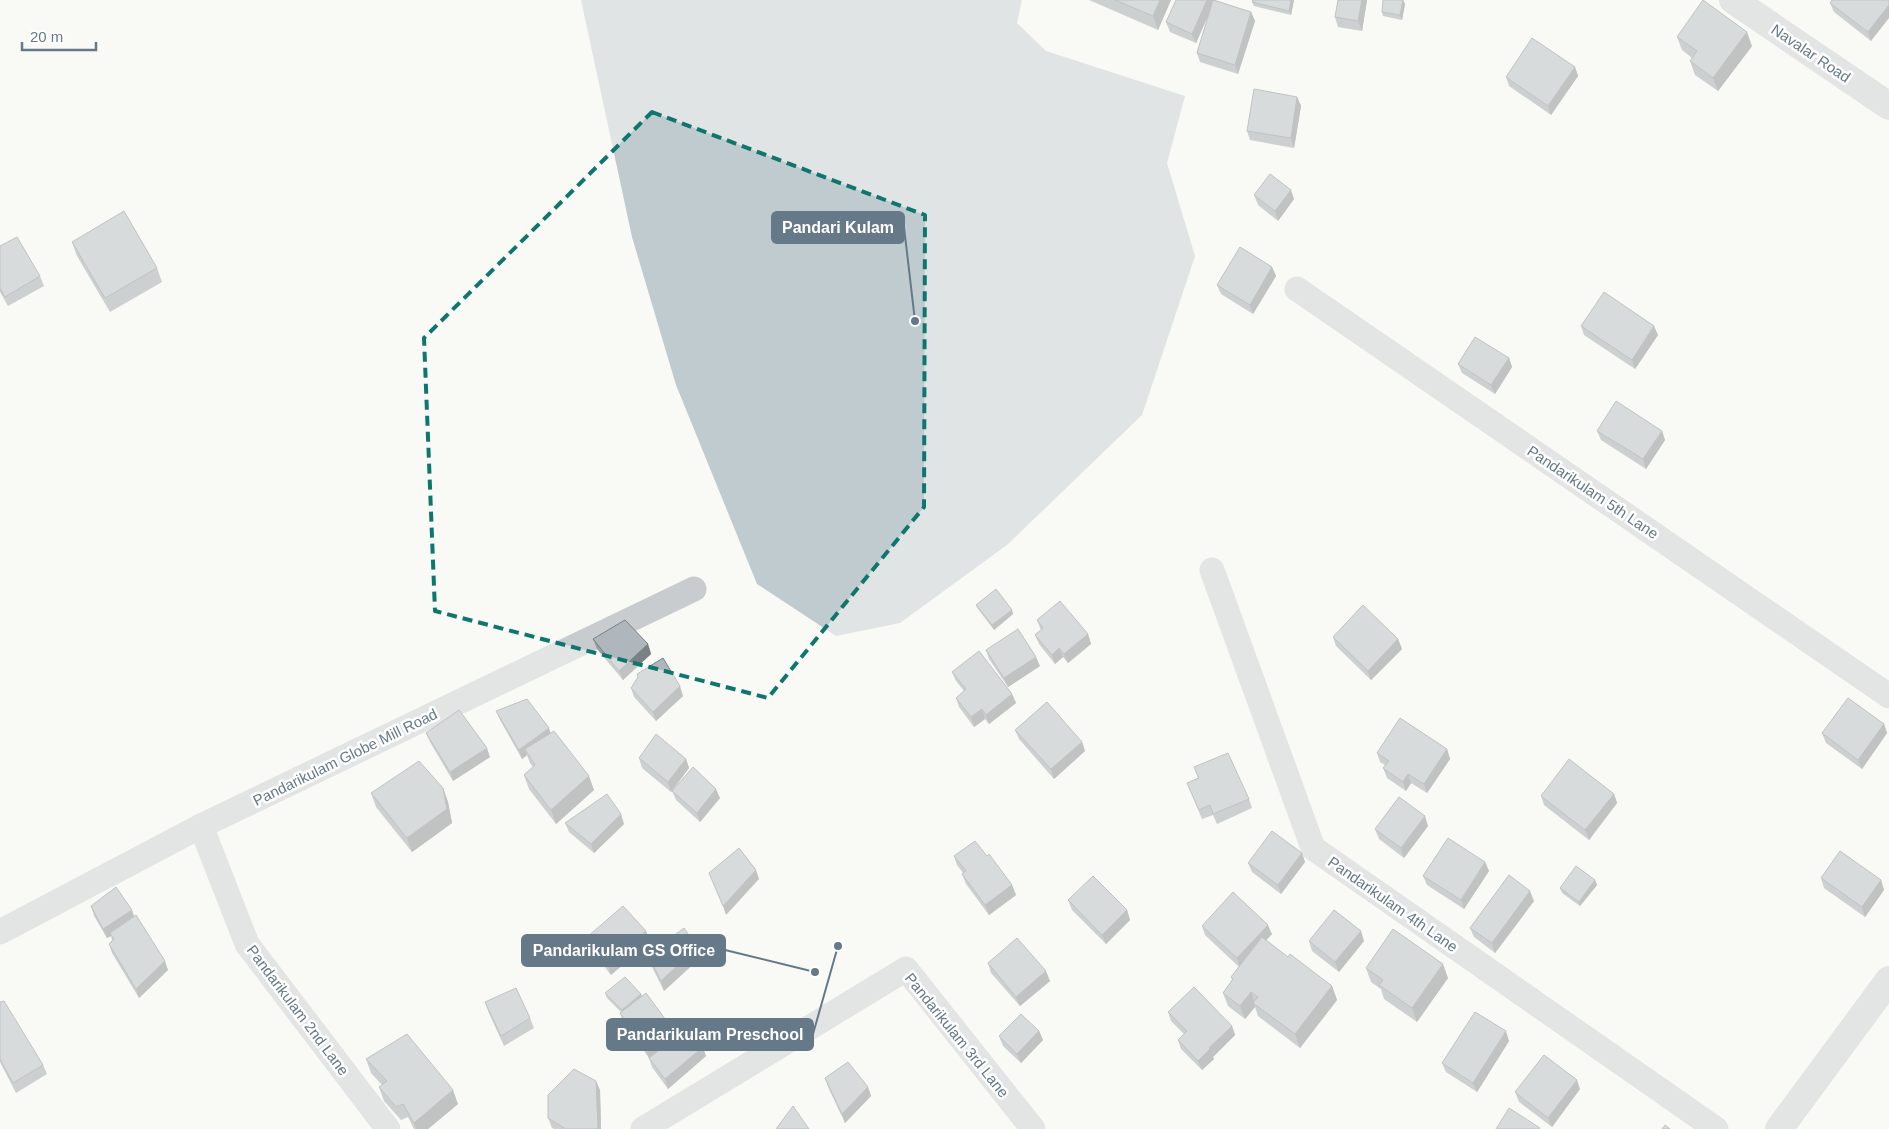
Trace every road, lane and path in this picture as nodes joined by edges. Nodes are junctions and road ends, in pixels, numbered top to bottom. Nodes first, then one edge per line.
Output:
1 (1733, 0) edge
2 (1889, 106) edge
3 (1297, 289) dead end
4 (1212, 570) dead end
5 (694, 589) dead end
6 (1889, 696) edge
7 (201, 826) junction
8 (0, 932) edge
9 (1889, 980) edge
10 (388, 1129) edge
11 (643, 1129) edge
12 (1033, 1129) edge
13 (1716, 1129) edge
14 (1779, 1129) edge

1 - 2 street, Navalar Road
3 - 6 street, Pandarikulam 5th Lane
4 - 13 street, Pandarikulam 4th Lane
5 - 7 street, Pandarikulam Globe Mill Road
7 - 8 street, Pandarikulam Globe Mill Road
7 - 10 street, Pandarikulam 2nd Lane
9 - 14 street
11 - 12 street, Pandarikulam 3rd Lane

